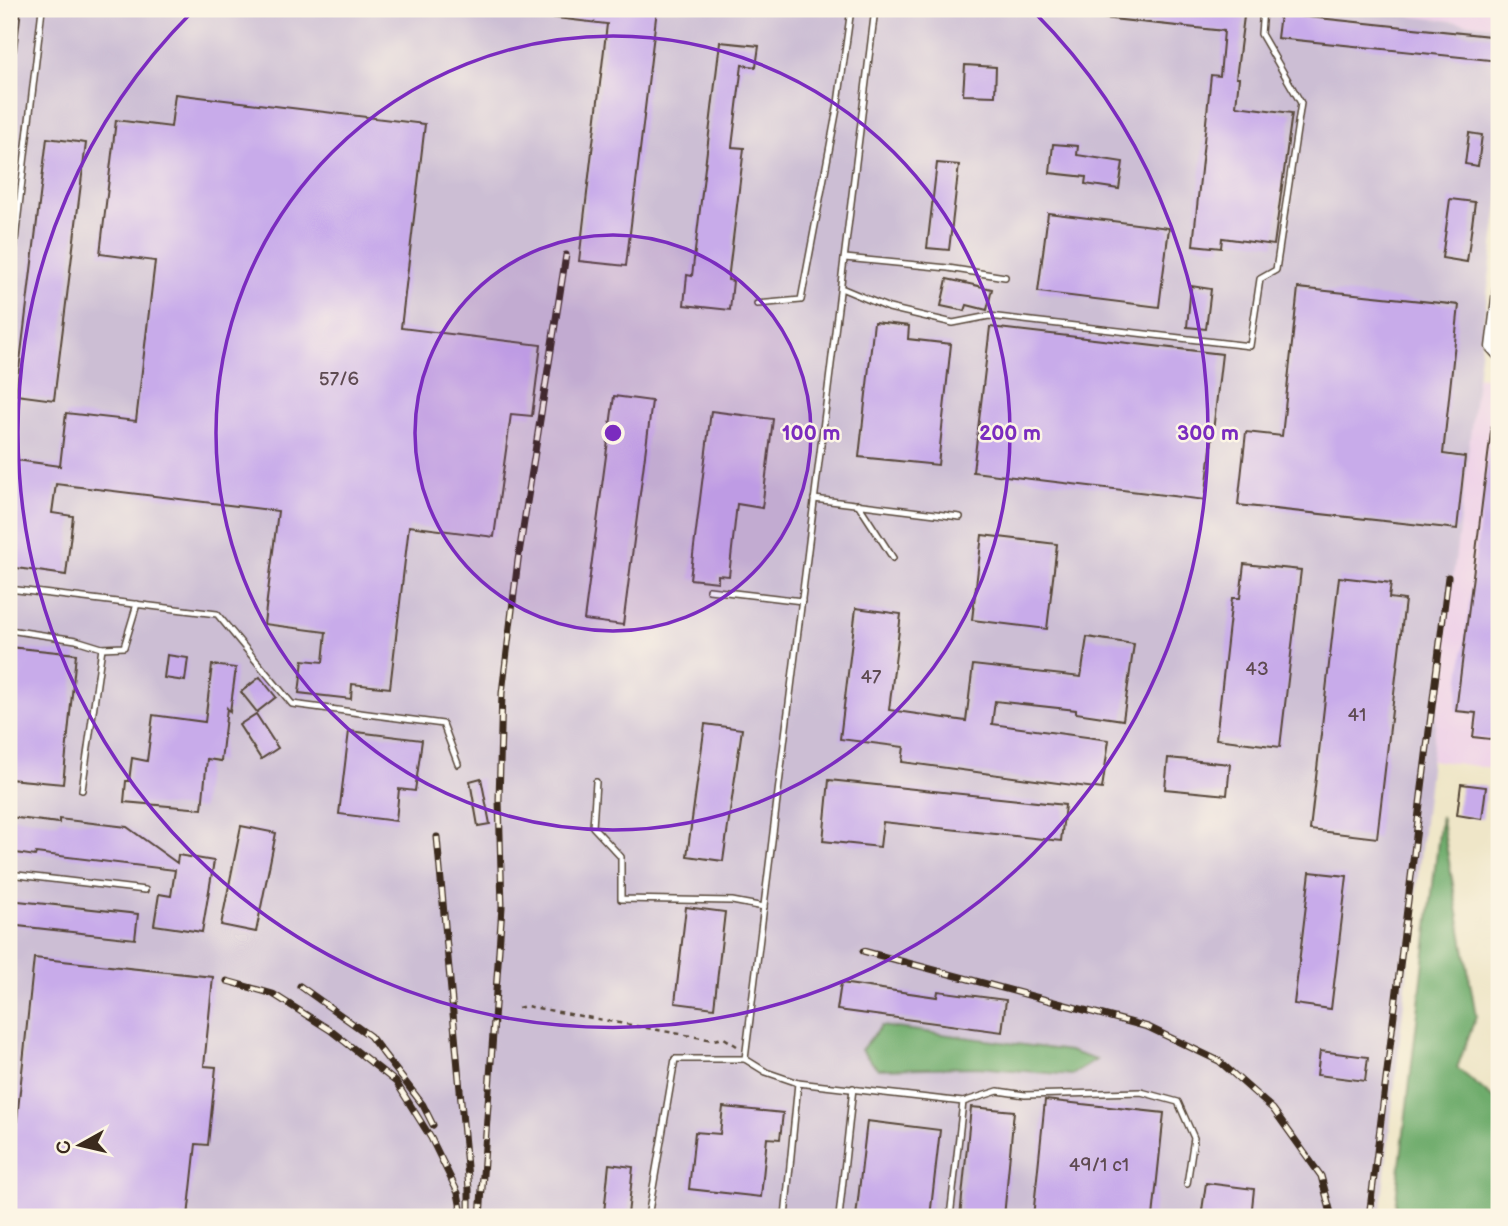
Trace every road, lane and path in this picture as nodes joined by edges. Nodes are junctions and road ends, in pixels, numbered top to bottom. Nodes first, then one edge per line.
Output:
1 (41, 9) edge
2 (851, 9) edge
3 (874, 9) edge
4 (1264, 9) edge
5 (845, 258) junction
6 (1005, 277) dead end
7 (1499, 283) edge
8 (841, 288) junction
9 (9, 292) edge
10 (757, 304) dead end
11 (1499, 356) edge
12 (814, 499) junction
13 (859, 504) junction
14 (960, 517) dead end
15 (892, 558) dead end
16 (9, 589) edge
17 (709, 590) dead end
18 (802, 601) junction
19 (137, 604) junction
20 (9, 630) edge
21 (102, 648) junction
22 (458, 764) dead end
23 (596, 782) dead end
24 (82, 790) dead end
25 (9, 874) edge
26 (145, 890) dead end
27 (764, 906) junction
28 (518, 1008) dead end
29 (745, 1055) junction
30 (798, 1083) junction
31 (853, 1088) junction
32 (963, 1102) junction
33 (1187, 1184) dead end
34 (648, 1217) edge
35 (785, 1217) edge
36 (839, 1217) edge
37 (950, 1217) edge

1 - 9 lane
2 - 10 lane
3 - 5 lane
4 - 8 lane
5 - 6 lane
5 - 8 lane
7 - 11 street
8 - 12 lane
12 - 13 lane
12 - 18 lane
13 - 14 lane
13 - 15 lane
16 - 19 lane
17 - 18 lane
18 - 27 lane
19 - 21 lane
19 - 22 lane
20 - 21 lane
21 - 24 lane
23 - 27 lane
25 - 26 lane
27 - 29 lane
28 - 29 path
29 - 30 lane
29 - 34 lane
30 - 31 lane
30 - 35 lane
31 - 32 lane
31 - 36 lane
32 - 33 lane
32 - 37 lane

